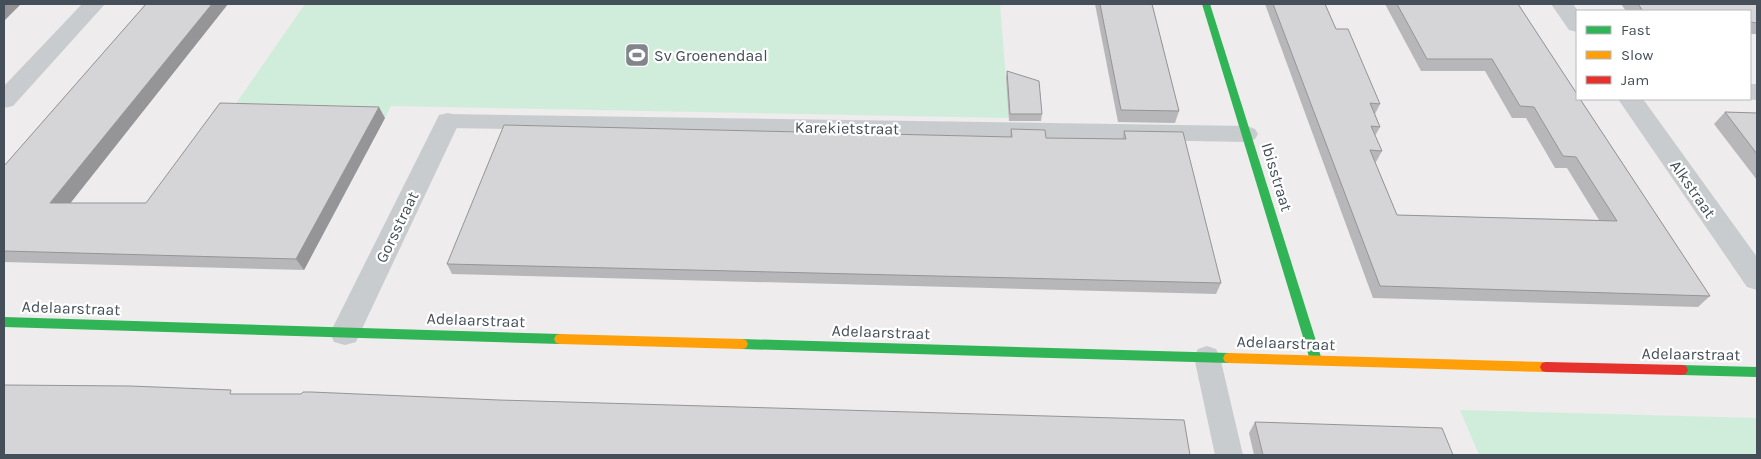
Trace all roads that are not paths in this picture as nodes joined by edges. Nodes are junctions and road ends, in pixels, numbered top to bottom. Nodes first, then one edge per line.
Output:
1 (94, 4) edge
2 (1206, 4) edge
3 (1562, 4) edge
4 (1576, 24) edge
5 (4, 100) edge
6 (1631, 100) edge
7 (448, 121) joint
8 (1247, 134) junction
9 (1757, 279) edge
10 (4, 322) edge
11 (345, 333) junction
12 (1207, 357) junction
13 (1316, 360) junction
14 (1757, 372) edge
15 (1229, 455) edge

1 - 5 street
2 - 8 street, Ibisstraat
3 - 4 street
6 - 9 street, Alkstraat
7 - 8 lane, Karekietstraat
7 - 11 street, Gorsstraat
8 - 13 street, Ibisstraat
10 - 11 street, Adelaarstraat
11 - 12 street, Adelaarstraat
12 - 13 street, Adelaarstraat
12 - 15 lane
13 - 14 street, Adelaarstraat

